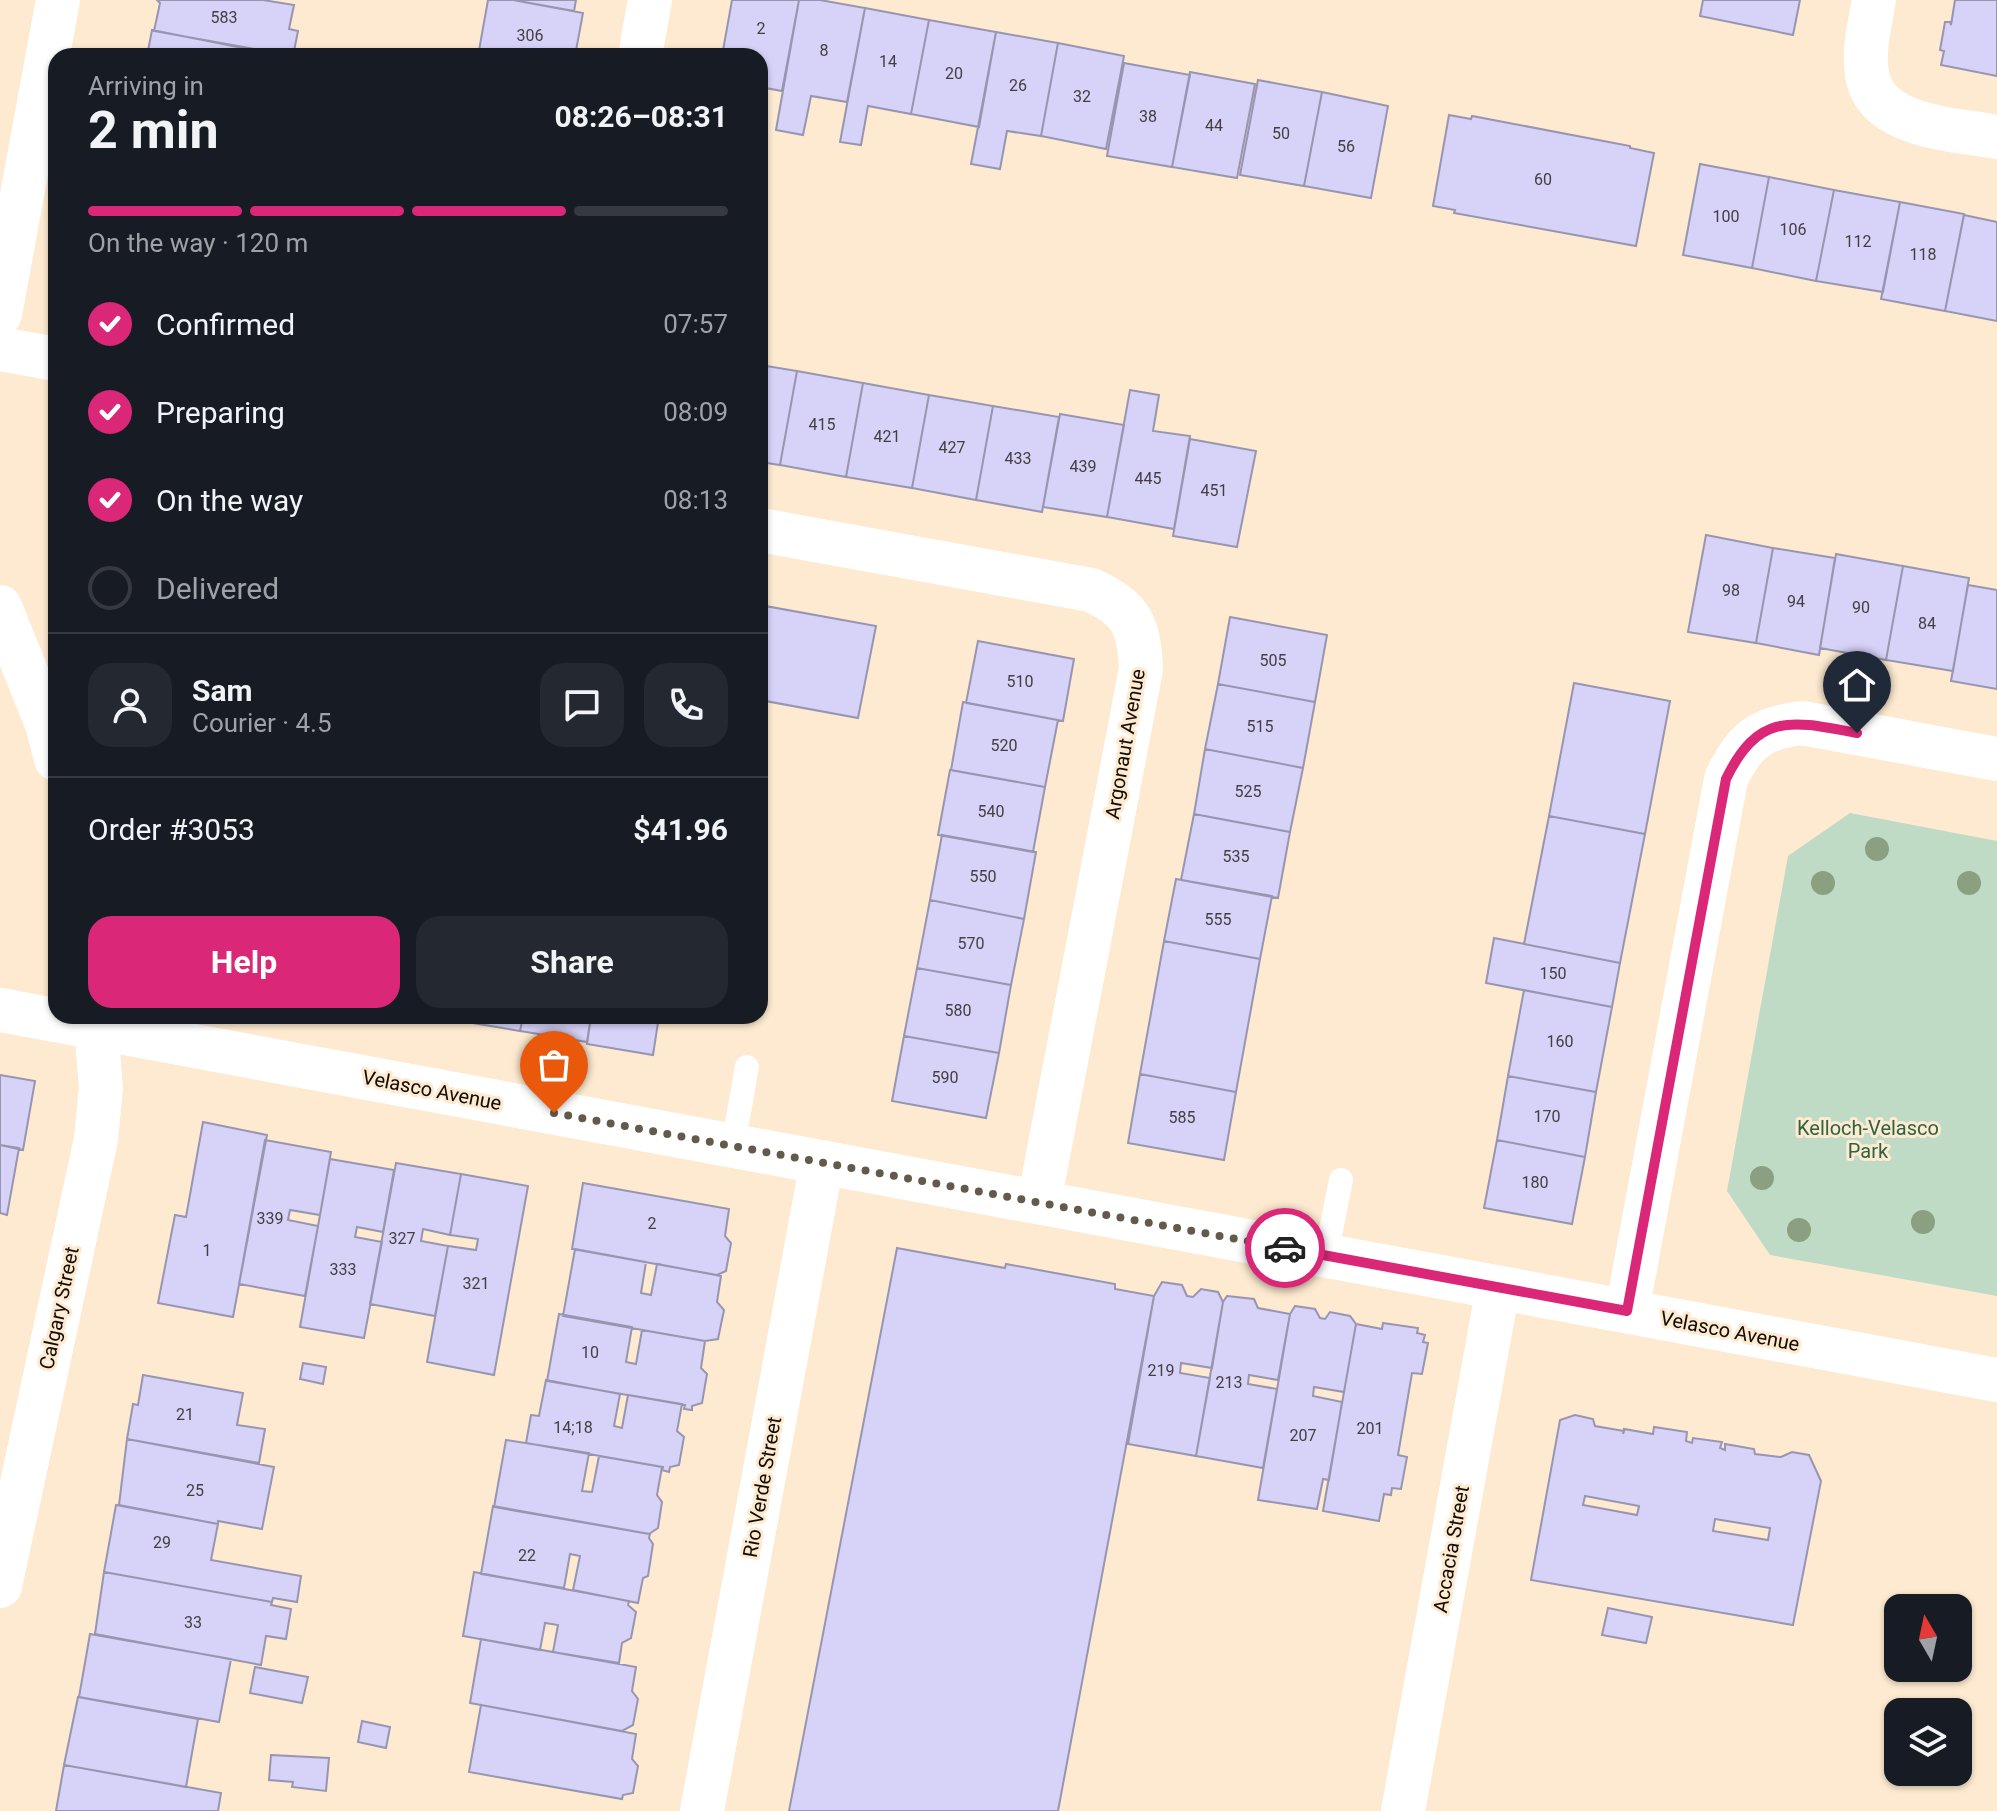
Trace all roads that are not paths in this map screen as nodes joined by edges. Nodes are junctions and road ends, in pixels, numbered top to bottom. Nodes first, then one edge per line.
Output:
1 (58, 0) edge
2 (650, 0) edge
3 (1874, 0) edge
4 (49, 48) edge
5 (641, 48) edge
6 (48, 54) edge
7 (1997, 137) edge
8 (0, 314) edge
9 (0, 349) edge
10 (48, 358) edge
11 (768, 531) edge
12 (0, 607) edge
13 (48, 728) edge
14 (1997, 759) edge
15 (0, 1010) edge
16 (48, 1016) edge
17 (96, 1024) edge
18 (106, 1024) edge
19 (747, 1067) dead end
20 (733, 1145) junction
21 (822, 1162) junction
22 (1341, 1180) dead end
23 (1039, 1202) junction
24 (1326, 1255) junction
25 (1498, 1288) junction
26 (1627, 1311) junction
27 (1997, 1380) edge
28 (0, 1586) edge
29 (702, 1811) edge
30 (1403, 1811) edge

1 - 4 street
2 - 5 street
3 - 7 street
6 - 8 street
9 - 10 street
11 - 23 street, Argonaut Avenue
12 - 13 street
14 - 26 street
15 - 16 street, Velasco Avenue
17 - 28 street, Calgary Street
18 - 20 street, Velasco Avenue
19 - 20 lane
20 - 21 street, Velasco Avenue
21 - 23 street, Velasco Avenue
21 - 29 street, Rio Verde Street
22 - 24 lane
23 - 24 street, Velasco Avenue
24 - 25 street, Velasco Avenue
25 - 26 street, Velasco Avenue
25 - 30 street, Accacia Street
26 - 27 street, Velasco Avenue

